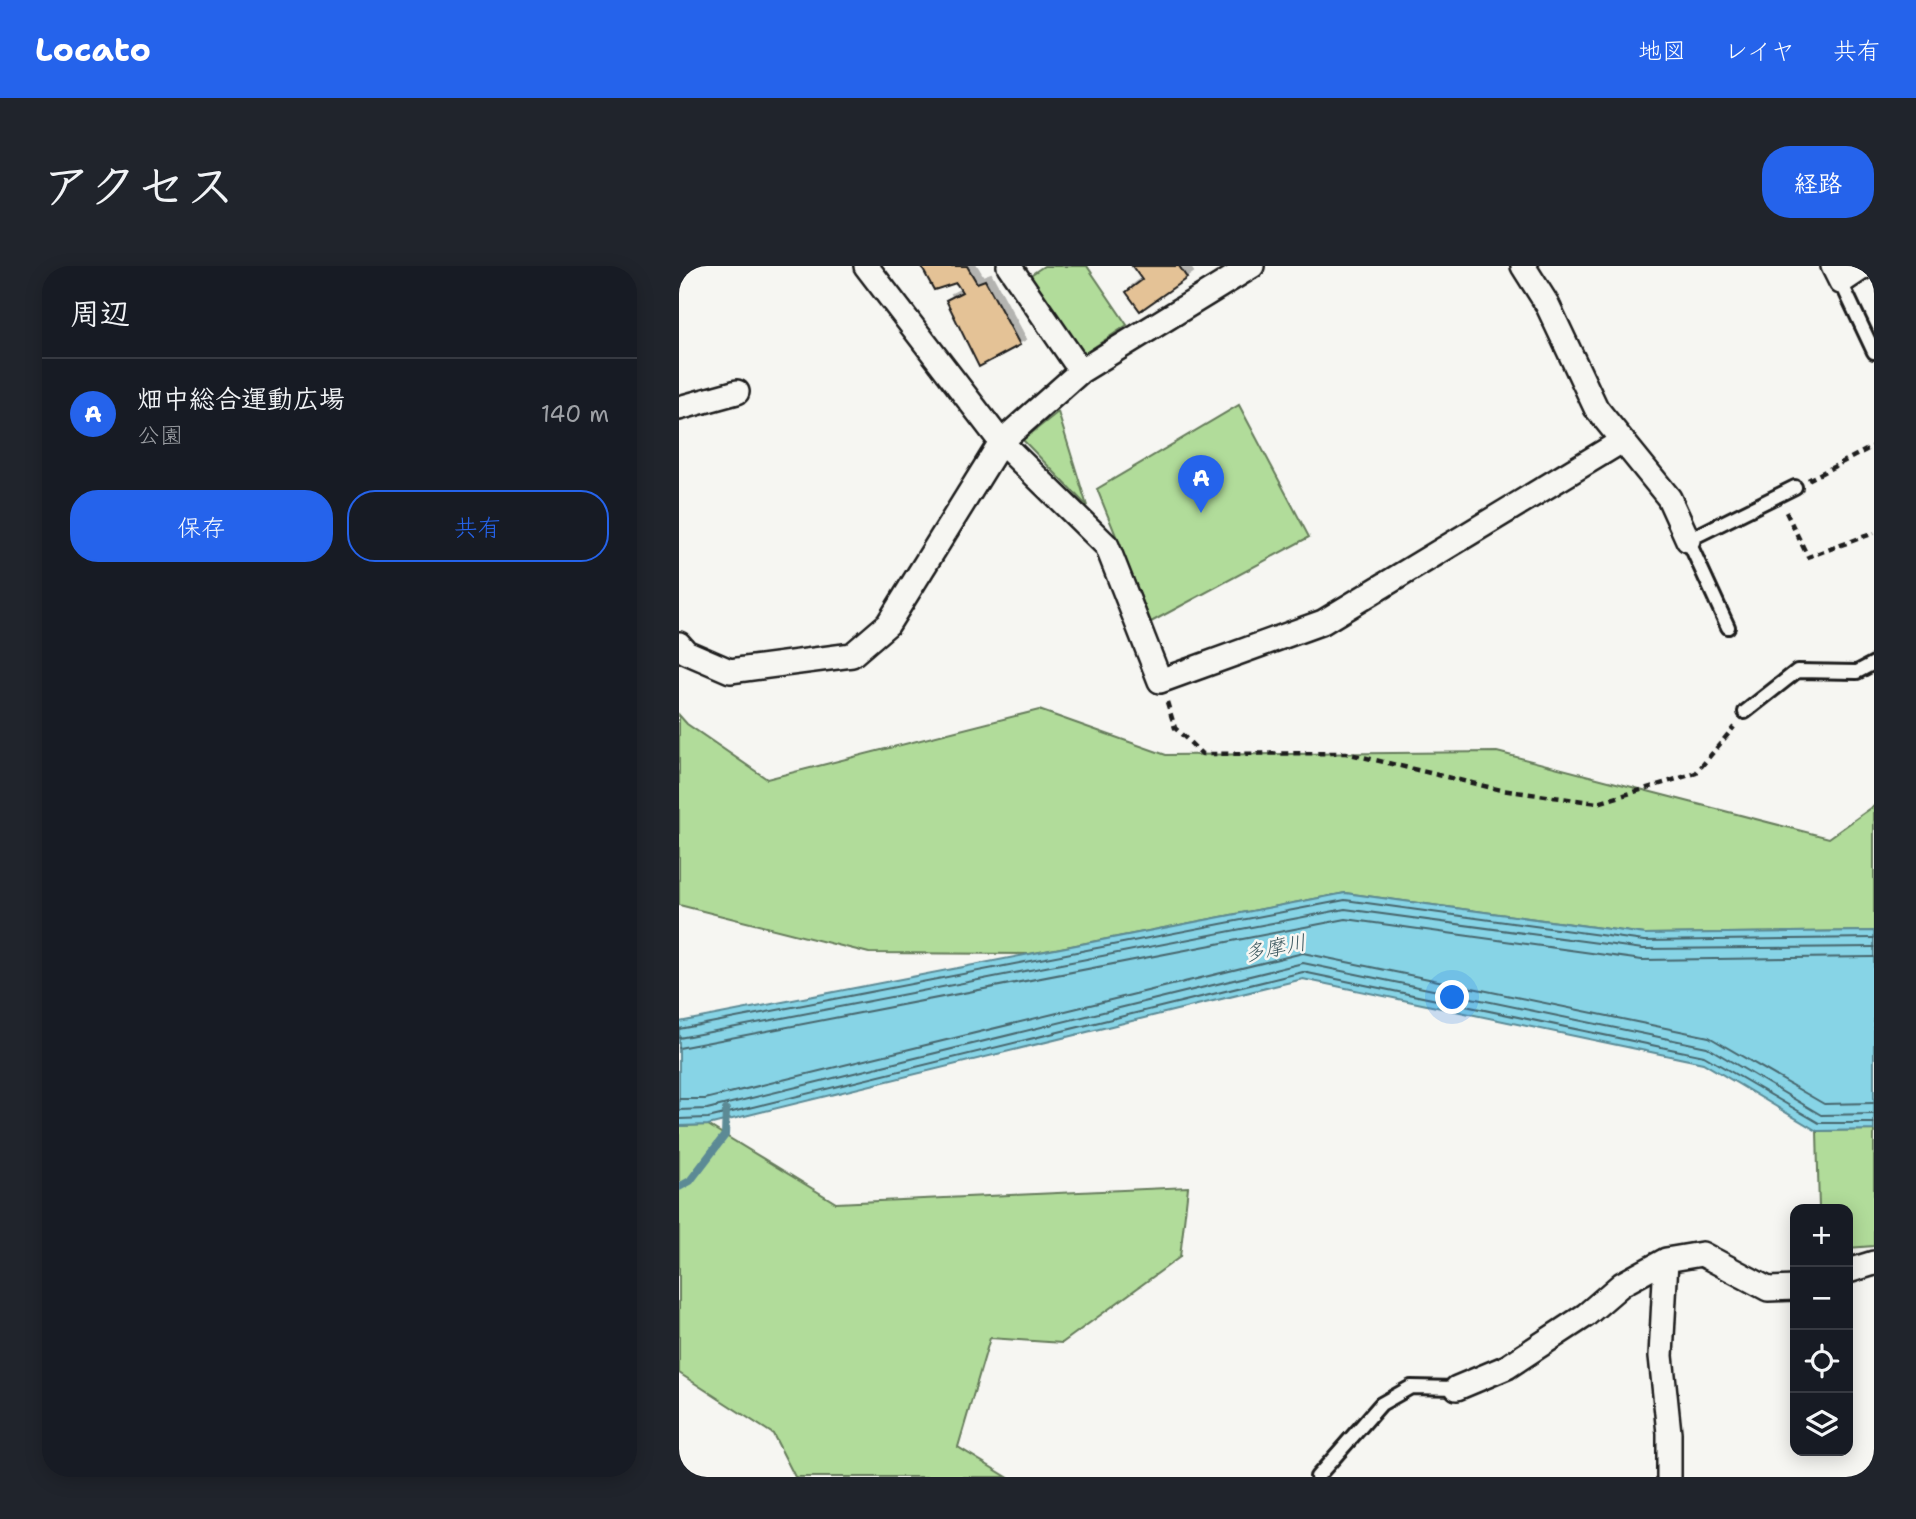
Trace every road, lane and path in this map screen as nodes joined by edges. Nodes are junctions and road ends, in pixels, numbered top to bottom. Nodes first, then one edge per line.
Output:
1 (866, 266) edge
2 (1009, 266) edge
3 (1252, 266) edge
4 (1523, 266) edge
5 (1865, 266) edge
6 (1223, 273) edge
7 (1837, 274) edge
8 (1874, 352) edge
9 (1081, 371) junction
10 (737, 392) dead end
11 (679, 408) edge
12 (1622, 441) junction
13 (1001, 442) junction
14 (1874, 446) edge
15 (1795, 487) joint
16 (1777, 496) junction
17 (1874, 533) edge
18 (1688, 540) junction
19 (1728, 627) dead end
20 (679, 644) edge
21 (1874, 663) edge
22 (1160, 681) junction
23 (1745, 712) joint
24 (1666, 1260) junction
25 (1874, 1263) edge
26 (1853, 1269) edge
27 (1790, 1289) edge
28 (1457, 1388) joint
29 (1317, 1477) edge
30 (1669, 1477) edge

1 - 13 street
2 - 9 street
3 - 6 street
4 - 12 street
5 - 7 street
6 - 9 street
7 - 8 lane
9 - 13 street
10 - 11 street
12 - 18 street
12 - 22 street
13 - 20 street
13 - 22 street
14 - 15 path
15 - 16 lane
16 - 17 path
16 - 18 lane
18 - 19 lane
21 - 23 lane
22 - 23 path
24 - 27 street
24 - 28 street
24 - 30 street
25 - 26 street
28 - 29 lane

